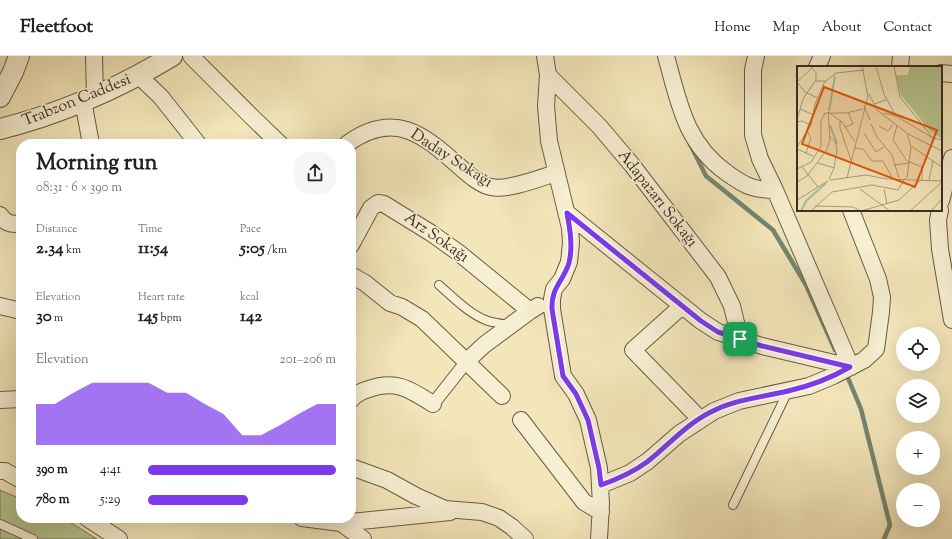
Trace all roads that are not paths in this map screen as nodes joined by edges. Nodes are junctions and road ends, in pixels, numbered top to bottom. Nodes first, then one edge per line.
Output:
1 (19, 56) edge
2 (94, 56) edge
3 (172, 56) edge
4 (191, 56) edge
5 (545, 56) edge
6 (666, 56) edge
7 (756, 56) edge
8 (822, 56) edge
9 (901, 56) edge
10 (817, 66) edge
11 (900, 66) edge
12 (942, 73) edge
13 (952, 74) edge
14 (548, 75) junction
15 (139, 76) junction
16 (0, 97) edge
17 (89, 98) junction
18 (0, 130) edge
19 (91, 139) edge
20 (194, 139) edge
21 (274, 139) edge
22 (355, 139) edge
23 (948, 159) edge
24 (556, 173) junction
25 (775, 190) junction
26 (942, 195) edge
27 (851, 211) edge
28 (567, 213) junction
29 (0, 215) edge
30 (943, 217) edge
31 (16, 224) edge
32 (356, 236) edge
33 (356, 278) edge
34 (439, 285) dead end
35 (552, 299) junction
36 (950, 302) edge
37 (0, 306) edge
38 (682, 306) junction
39 (16, 310) edge
40 (530, 311) junction
41 (952, 320) edge
42 (510, 325) junction
43 (740, 339) junction
44 (467, 361) junction
45 (850, 367) junction
46 (788, 391) junction
47 (356, 394) edge
48 (502, 396) dead end
49 (16, 399) edge
50 (0, 400) edge
51 (433, 404) joint
52 (700, 419) junction
53 (521, 420) dead end
54 (356, 469) edge
55 (16, 470) edge
56 (2, 471) edge
57 (16, 478) edge
58 (601, 485) junction
59 (733, 504) dead end
60 (458, 511) junction
61 (601, 512) junction
62 (356, 521) edge
63 (95, 523) edge
64 (341, 523) edge
65 (0, 524) edge
66 (33, 539) edge
67 (119, 539) edge
68 (363, 539) edge
69 (525, 539) edge
70 (600, 539) edge

1 - 16 street
2 - 17 street
3 - 15 street, Trabzon Caddesi
4 - 21 street
5 - 14 street
6 - 25 street
7 - 25 street
8 - 10 street
9 - 11 street
12 - 13 street
14 - 24 street
14 - 43 street, Adapazarı Sokağı
15 - 17 street, Trabzon Caddesi
15 - 20 street
17 - 18 street, Trabzon Caddesi
17 - 19 street
22 - 24 street, Daday Sokağı
23 - 26 street
24 - 28 street
25 - 45 street
27 - 45 street
28 - 35 street
28 - 38 street
29 - 31 street
30 - 36 street
32 - 40 street, Arz Sokağı
33 - 44 street
34 - 42 lane
35 - 40 street
35 - 58 street
36 - 41 street
37 - 39 street
38 - 43 street
38 - 52 street
40 - 42 street
42 - 44 street
43 - 45 street
44 - 48 street
44 - 51 street
45 - 46 street
46 - 52 street
46 - 59 lane
47 - 51 street
49 - 50 street
52 - 58 street
53 - 61 street
54 - 60 street
55 - 56 street
56 - 57 street
58 - 61 street
60 - 62 street
60 - 69 street
61 - 70 street
63 - 67 street
64 - 68 street
65 - 66 lane

